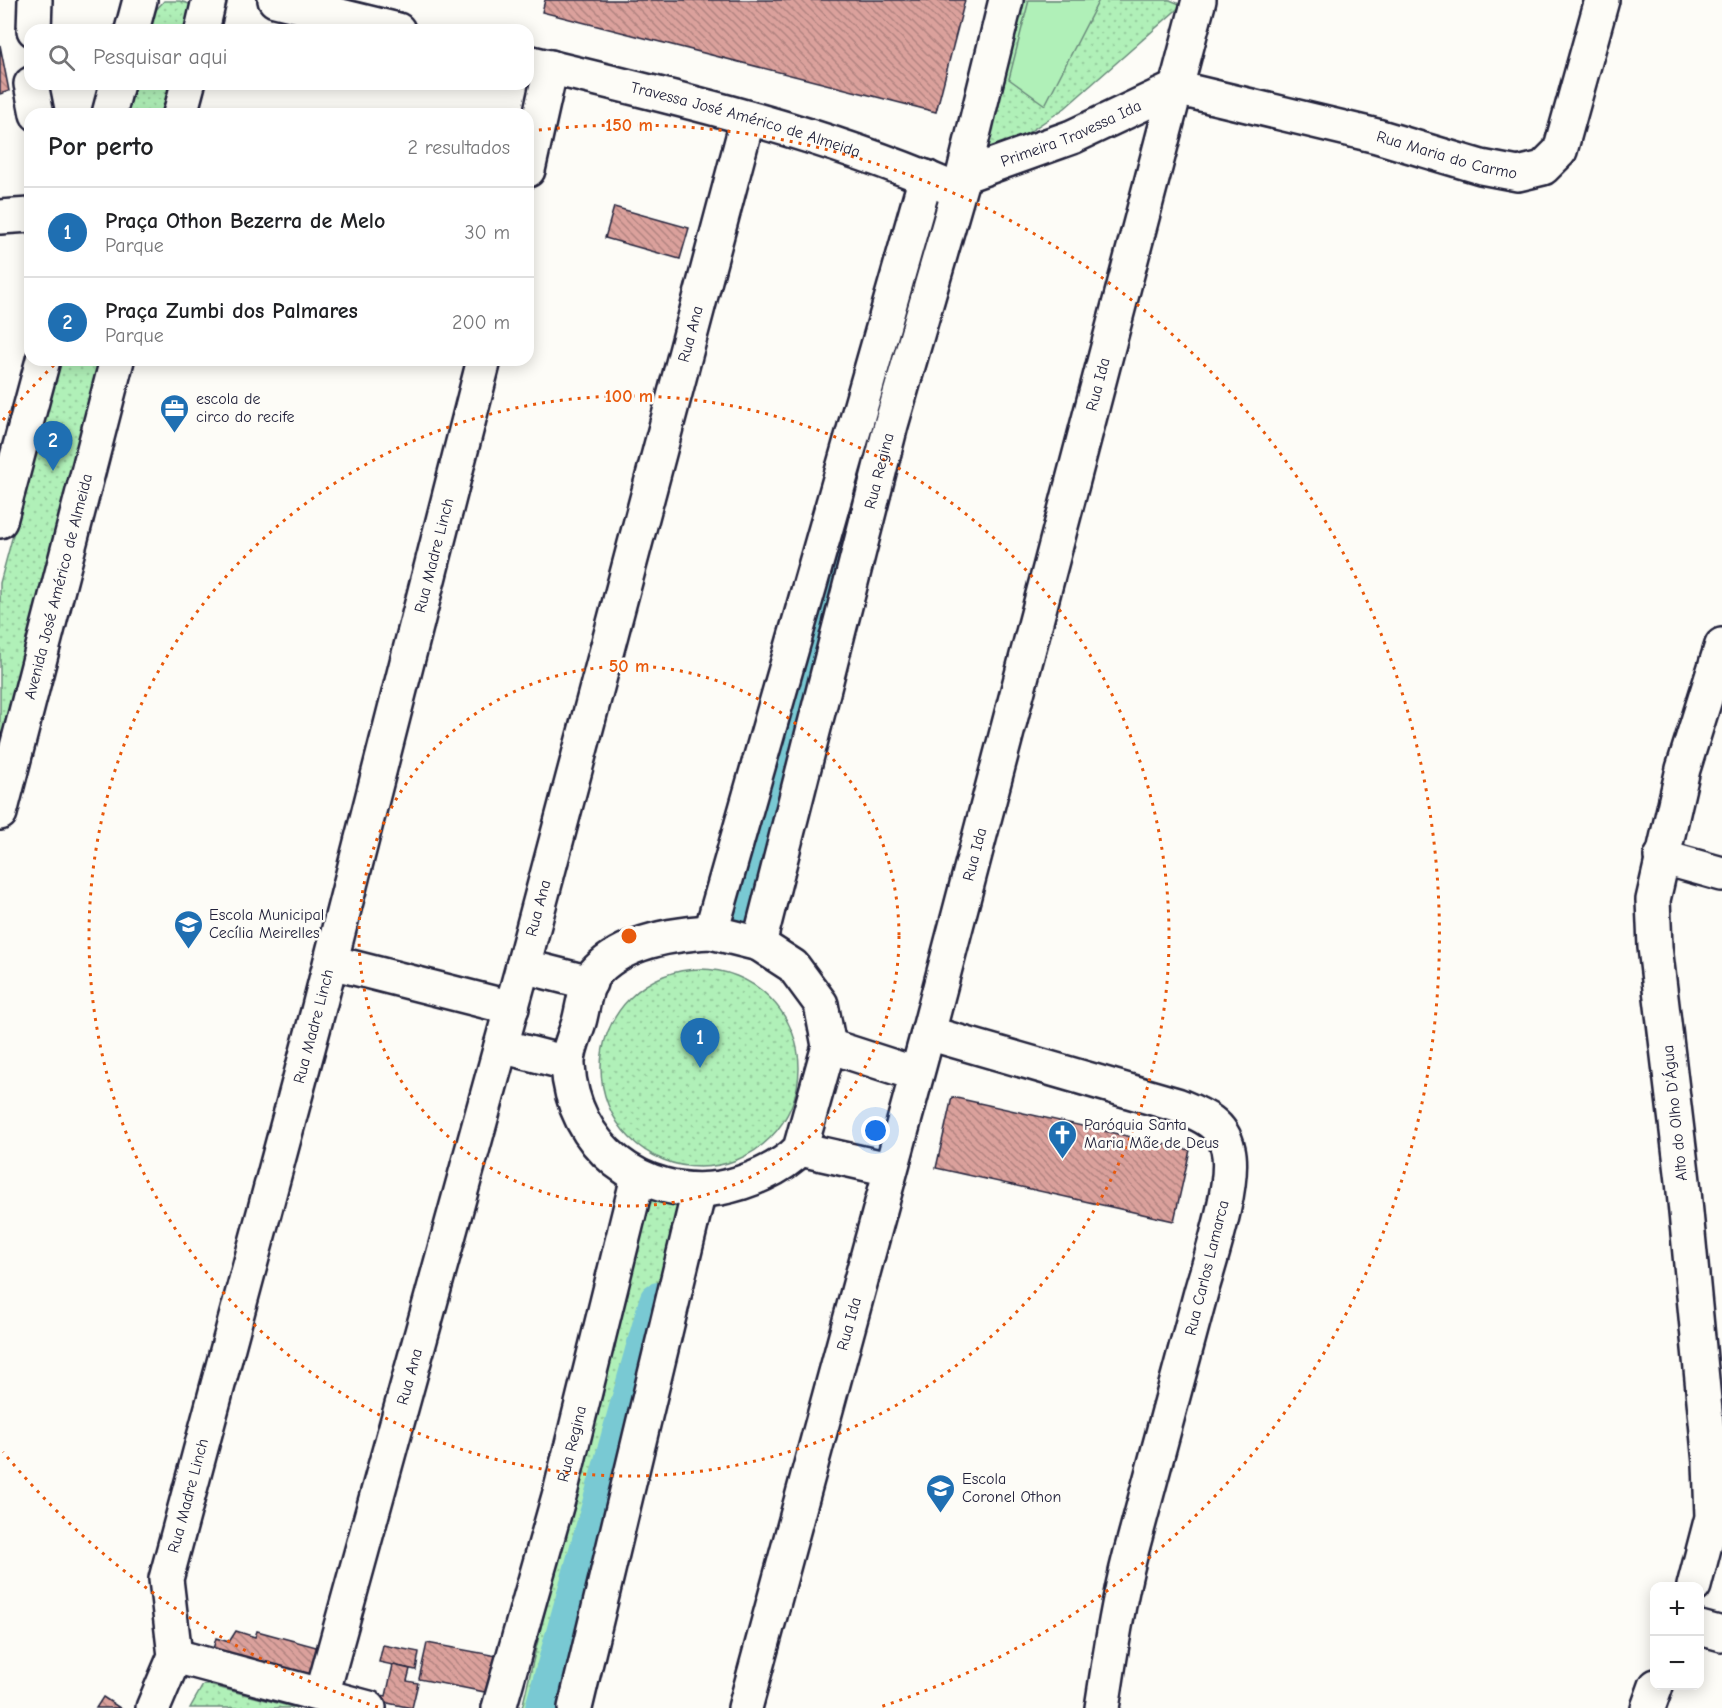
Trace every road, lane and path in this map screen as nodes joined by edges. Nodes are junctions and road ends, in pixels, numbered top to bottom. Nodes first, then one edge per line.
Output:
1 (35, 0) edge
2 (140, 0) edge
3 (209, 0) edge
4 (275, 0) edge
5 (1006, 0) edge
6 (1199, 0) edge
7 (1602, 0) edge
8 (34, 24) edge
9 (134, 24) edge
10 (203, 24) edge
11 (373, 24) edge
12 (540, 65) edge
13 (1176, 88) junction
14 (32, 90) edge
15 (115, 90) edge
16 (186, 90) edge
17 (36, 108) edge
18 (111, 108) edge
19 (182, 108) edge
20 (534, 118) edge
21 (748, 118) junction
22 (926, 177) junction
23 (960, 183) junction
24 (24, 215) edge
25 (0, 217) edge
26 (41, 366) edge
27 (115, 366) edge
28 (482, 366) edge
29 (0, 521) edge
30 (1722, 645) edge
31 (0, 813) edge
32 (1661, 857) junction
33 (1722, 874) edge
34 (711, 932) junction
35 (759, 944) junction
36 (331, 962) junction
37 (523, 966) junction
38 (590, 983) junction
39 (512, 1008) junction
40 (927, 1033) junction
41 (501, 1046) junction
42 (829, 1046) junction
43 (567, 1063) junction
44 (916, 1074) junction
45 (800, 1149) junction
46 (889, 1169) junction
47 (638, 1177) junction
48 (699, 1191) junction
49 (1716, 1463) edge
50 (1695, 1582) edge
51 (1704, 1629) edge
52 (1722, 1635) edge
53 (175, 1656) junction
54 (1655, 1690) edge
55 (322, 1695) junction
56 (153, 1708) edge
57 (369, 1708) edge
58 (499, 1708) edge
59 (575, 1708) edge
60 (745, 1708) edge
61 (1102, 1708) edge
62 (1648, 1708) edge

1 - 8 street
2 - 9 street
3 - 10 street
4 - 11 street
5 - 23 street, Rua Regina
6 - 13 street, Rua Ida
7 - 13 street, Rua Maria do Carmo
12 - 20 street
12 - 21 street, Travessa José Américo de Almeida
13 - 23 street, Primeira Travessa Ida
13 - 40 street, Rua Ida
14 - 17 street
15 - 18 street
16 - 19 street
21 - 22 street, Travessa José Américo de Almeida
21 - 37 street, Rua Ana
22 - 23 street, Travessa José Américo de Almeida
22 - 34 street, Rua Regina
23 - 35 street, Rua Regina
24 - 25 street
26 - 29 street
27 - 31 street, Avenida José Américo de Almeida
28 - 36 street, Rua Madre Linch
30 - 32 street, Alto do Olho D'Água
32 - 33 street
32 - 49 street, Alto do Olho D'Água
34 - 35 street
34 - 38 street
35 - 42 street
36 - 39 street
36 - 53 street, Rua Madre Linch
37 - 38 street
37 - 39 street, Rua Ana
38 - 43 street
39 - 41 street, Rua Ana
40 - 44 street, Rua Ida
40 - 61 street, Rua Carlos Lamarca
41 - 43 street
41 - 55 street, Rua Ana
42 - 44 street
42 - 45 street
43 - 47 street
44 - 46 street, Rua Ida
45 - 46 street
45 - 48 street
46 - 60 street, Rua Ida
47 - 48 street
47 - 58 street, Rua Regina
48 - 59 street
49 - 50 street, Alto do Olho D'Água
51 - 52 street
53 - 55 street
53 - 56 street
54 - 62 street
55 - 57 street

